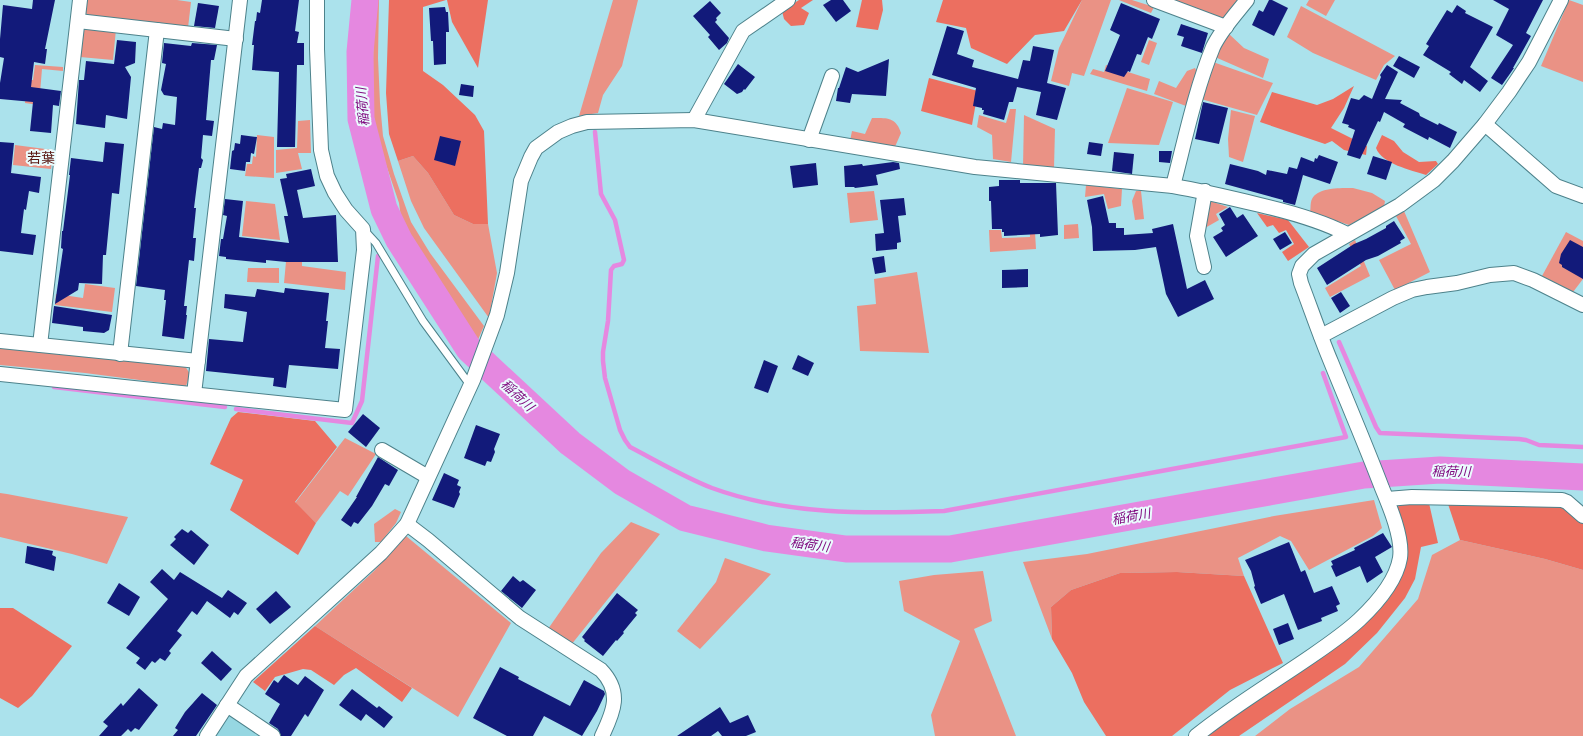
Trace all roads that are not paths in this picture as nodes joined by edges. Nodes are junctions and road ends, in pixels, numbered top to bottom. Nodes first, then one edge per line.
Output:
1 (80, 0) edge
2 (240, 0) edge
3 (317, 0) edge
4 (788, 0) edge
5 (1154, 0) edge
6 (1247, 0) edge
7 (1561, 0) edge
8 (78, 21) junction
9 (1226, 27) junction
10 (157, 30) junction
11 (236, 39) junction
12 (832, 76) dead end
13 (694, 120) junction
14 (1485, 124) junction
15 (809, 140) junction
16 (1173, 186) junction
17 (1205, 192) junction
18 (1583, 196) edge
19 (363, 229) junction
20 (1347, 234) junction
21 (1204, 267) dead end
22 (1583, 305) edge
23 (1321, 336) junction
24 (0, 341) edge
25 (40, 345) junction
26 (120, 354) junction
27 (198, 361) junction
28 (0, 374) edge
29 (471, 382) junction
30 (194, 394) junction
31 (382, 450) dead end
32 (428, 476) junction
33 (1385, 494) junction
34 (1583, 516) edge
35 (407, 524) junction
36 (227, 705) junction
37 (607, 734) edge
38 (206, 736) edge
39 (273, 736) edge
40 (1196, 736) edge

1 - 8 street
2 - 11 street
3 - 19 street
4 - 13 street
5 - 9 street
6 - 9 street
7 - 14 street
8 - 10 street
8 - 25 street
9 - 16 street
10 - 11 street
10 - 26 street
11 - 27 street
12 - 15 street
13 - 15 street
13 - 29 street
14 - 18 street
14 - 20 street
15 - 16 street
16 - 17 street
17 - 20 street
17 - 21 street
19 - 29 lane
19 - 30 street
20 - 23 street
22 - 23 street
23 - 33 street
24 - 25 street
25 - 26 street
26 - 27 street
27 - 30 street
28 - 30 street
29 - 32 street
31 - 32 street
32 - 35 street
33 - 34 street
33 - 40 street
35 - 36 street
35 - 37 street
36 - 38 street
36 - 39 street

